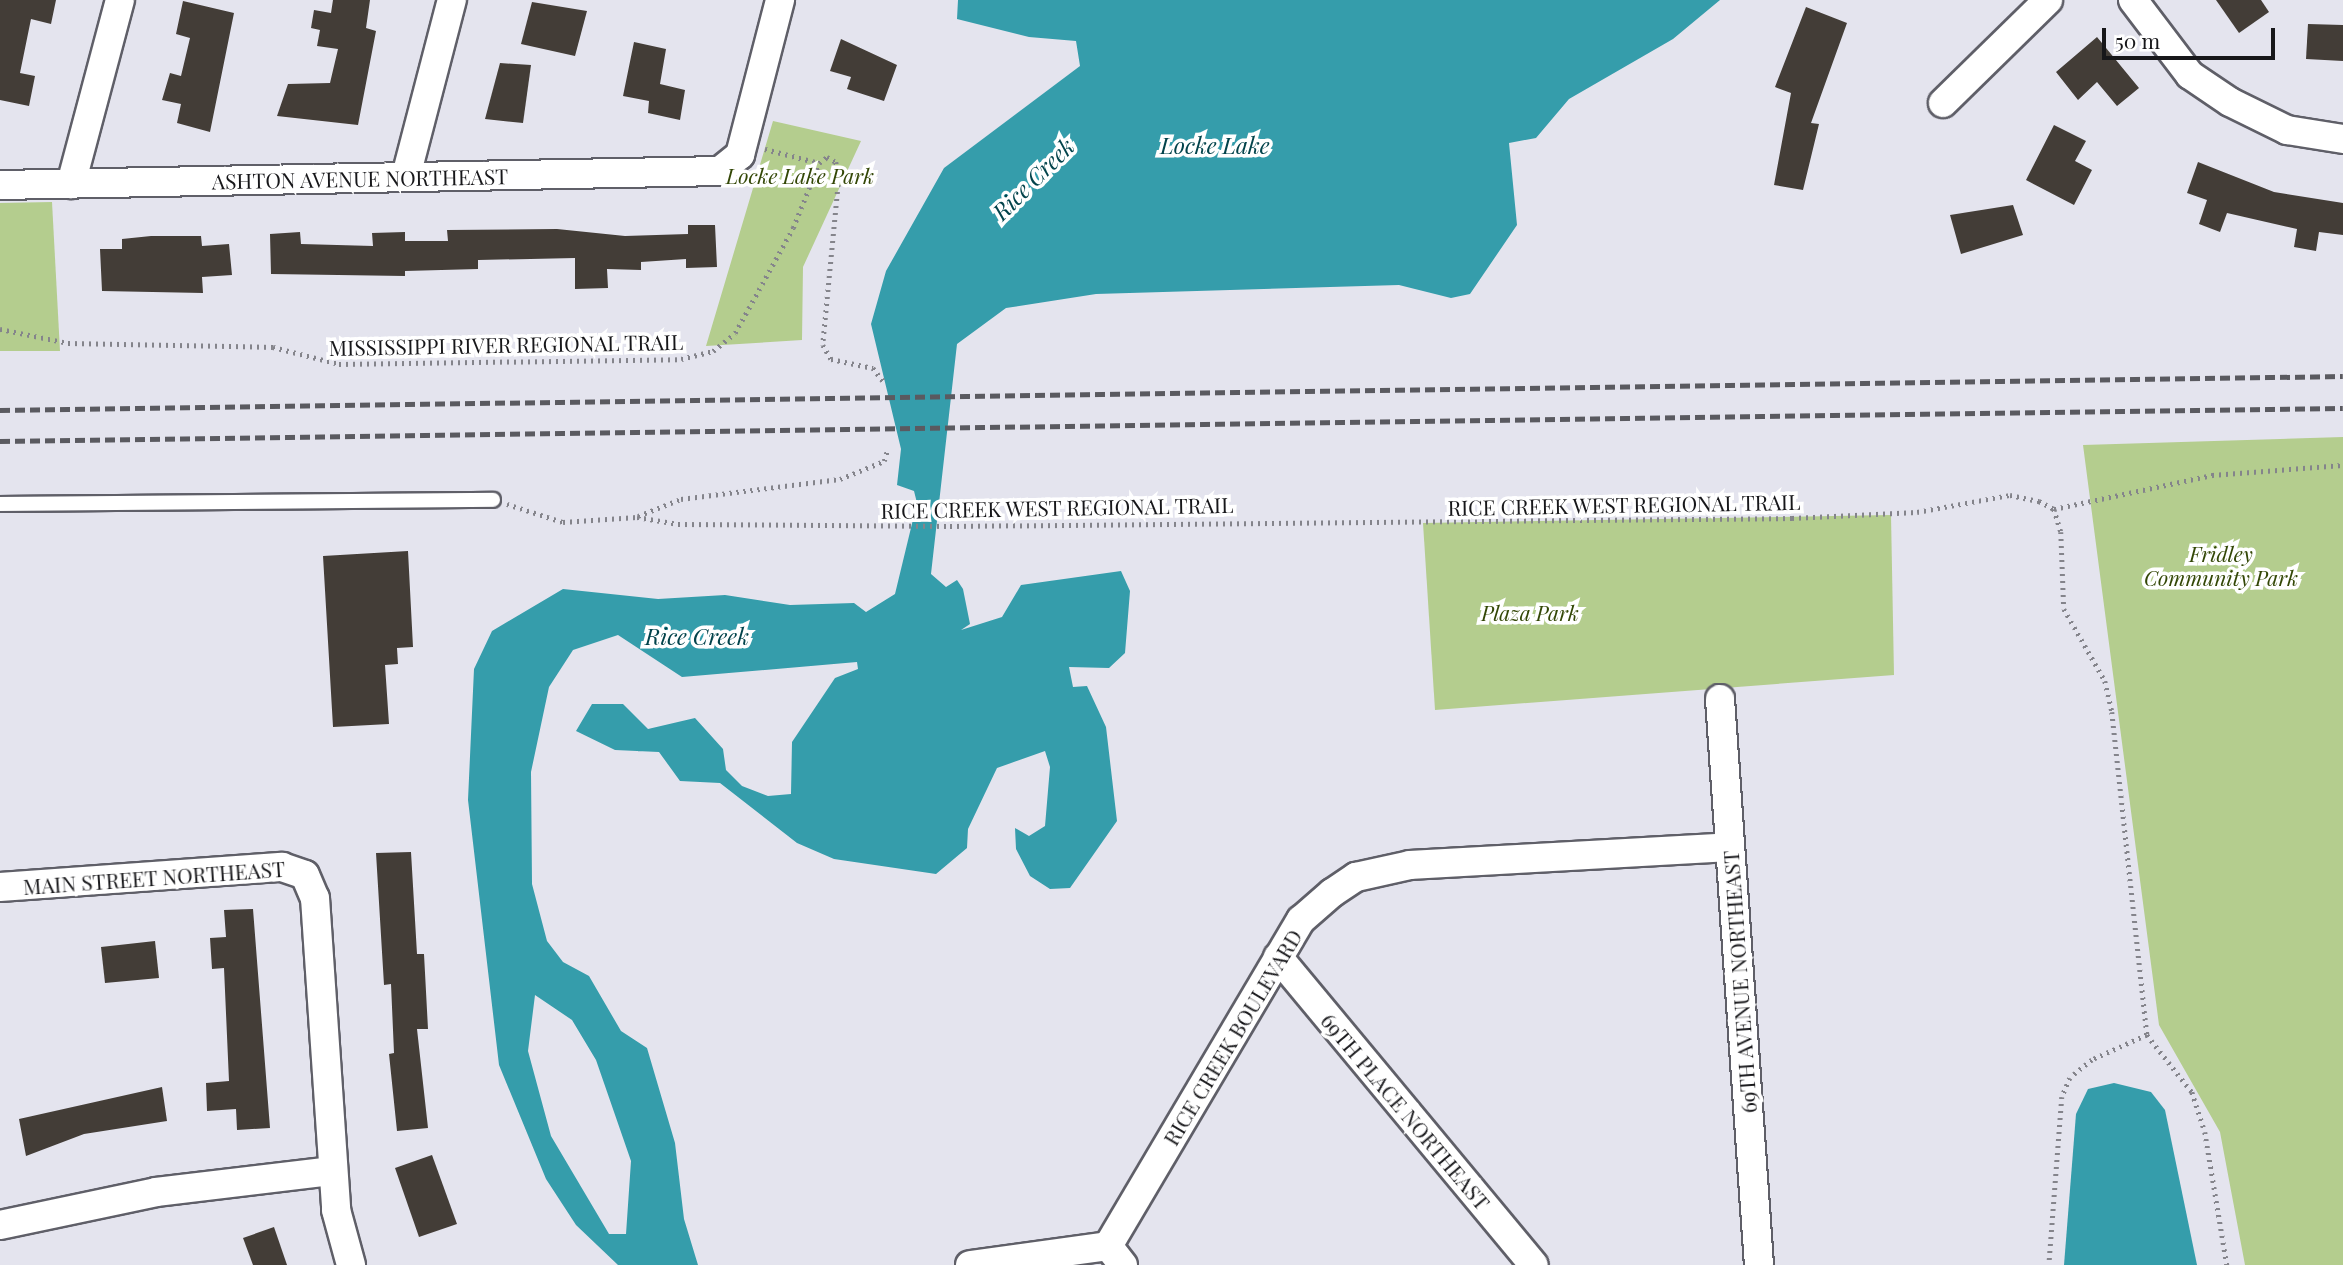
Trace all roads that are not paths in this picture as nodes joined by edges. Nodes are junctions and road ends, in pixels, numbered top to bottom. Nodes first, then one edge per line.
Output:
1 (120, 0) edge
2 (452, 0) edge
3 (780, 0) edge
4 (2048, 0) edge
5 (2133, 0) edge
6 (1943, 103) dead end
7 (2343, 139) edge
8 (406, 176) junction
9 (71, 184) junction
10 (0, 185) edge
11 (493, 500) road end
12 (0, 504) edge
13 (1720, 699) dead end
14 (1729, 847) junction
15 (0, 887) edge
16 (1278, 957) junction
17 (333, 1171) junction
18 (0, 1225) edge
19 (1116, 1256) edge
20 (351, 1265) edge
21 (971, 1265) edge
22 (1534, 1265) edge
23 (1759, 1265) edge

1 - 9 street
2 - 8 street
3 - 8 street, ASHTON AVENUE NORTHEAST
4 - 6 street
5 - 7 street
8 - 9 street, ASHTON AVENUE NORTHEAST
9 - 10 street, ASHTON AVENUE NORTHEAST
11 - 12 lane
13 - 14 street, 69TH AVENUE NORTHEAST
14 - 16 street, RICE CREEK BOULEVARD
14 - 23 street, 69TH AVENUE NORTHEAST
15 - 17 street, MAIN STREET NORTHEAST
16 - 19 street, RICE CREEK BOULEVARD
16 - 22 street, 69TH PLACE NORTHEAST
17 - 18 street
17 - 20 street
19 - 21 street, RICE CREEK BOULEVARD

